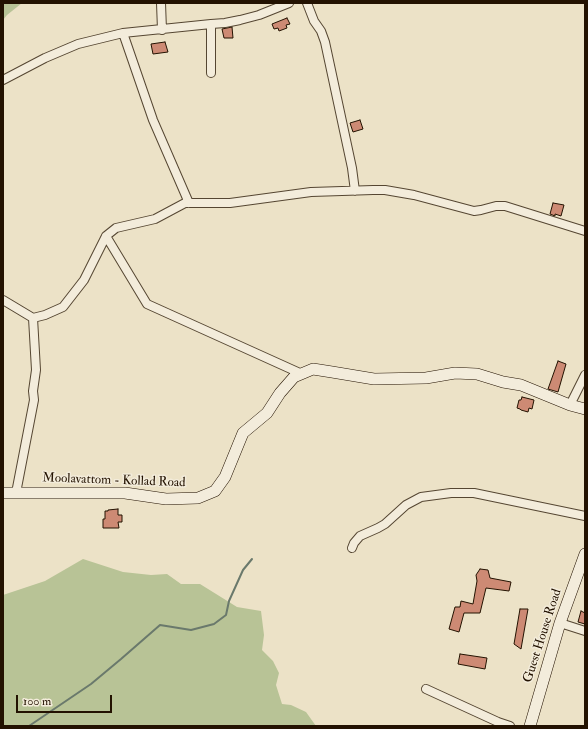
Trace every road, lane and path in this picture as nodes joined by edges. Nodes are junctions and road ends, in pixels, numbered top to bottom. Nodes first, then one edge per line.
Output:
1 (161, 3) edge
2 (289, 3) edge
3 (307, 3) edge
4 (211, 24) junction
5 (162, 30) junction
6 (123, 33) junction
7 (211, 73) dead end
8 (3, 80) edge
9 (355, 191) junction
10 (189, 203) junction
11 (585, 231) edge
12 (106, 236) junction
13 (3, 300) edge
14 (33, 318) junction
15 (302, 374) junction
16 (585, 375) edge
17 (570, 405) junction
18 (585, 409) edge
19 (3, 493) edge
20 (16, 493) junction
21 (585, 516) edge
22 (352, 548) dead end
23 (584, 560) edge
24 (560, 623) junction
25 (585, 631) edge
26 (426, 689) dead end
27 (510, 726) edge
28 (530, 726) edge

1 - 5 street
2 - 4 street
3 - 9 street
4 - 5 street
4 - 7 street
5 - 6 street
6 - 8 street
6 - 10 street
9 - 10 street
9 - 11 street
10 - 12 street
12 - 14 street
12 - 15 street
13 - 14 street
14 - 20 street
15 - 17 main road, Moolavattom - Kollad Road
15 - 20 main road, Moolavattom - Kollad Road
16 - 17 street
17 - 18 main road, Moolavattom - Kollad Road
19 - 20 main road, Moolavattom - Kollad Road
21 - 22 street
23 - 24 main road, Guest House Road
24 - 25 street
24 - 28 main road, Guest House Road
26 - 27 street

